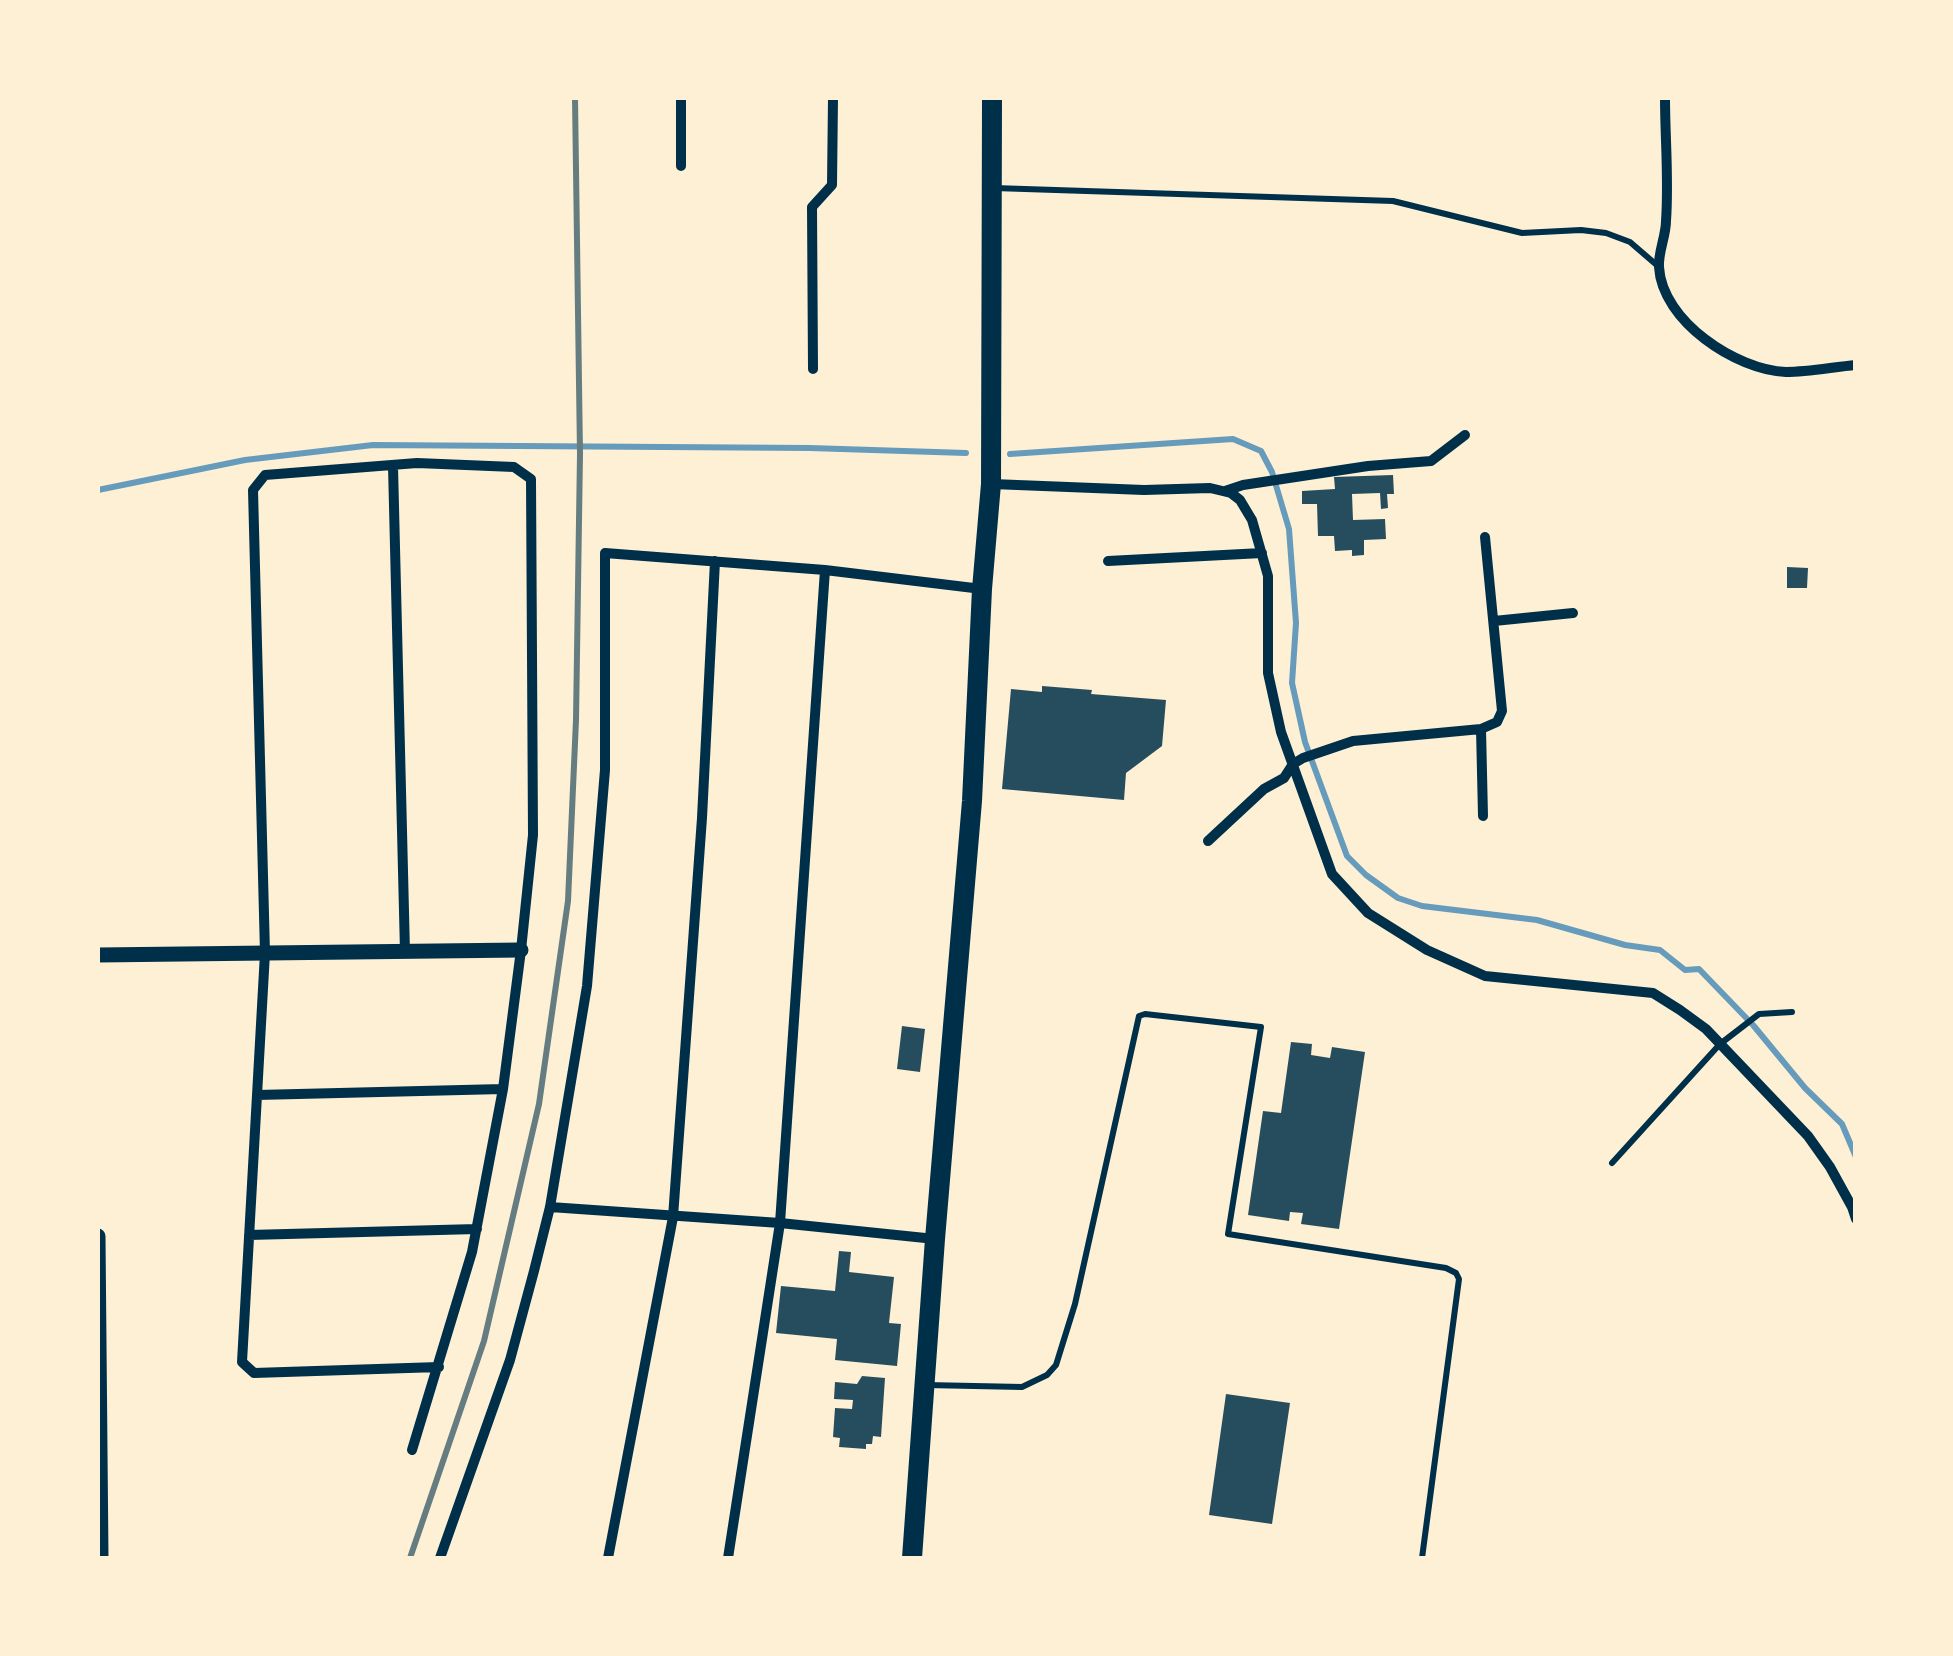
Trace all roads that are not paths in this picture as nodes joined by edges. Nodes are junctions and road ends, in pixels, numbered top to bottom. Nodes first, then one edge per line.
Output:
1 (682, 98) edge
2 (833, 98) edge
3 (992, 98) edge
4 (1665, 98) edge
5 (681, 166) dead end
6 (992, 188) junction
7 (1659, 267) junction
8 (1856, 365) edge
9 (813, 369) dead end
10 (1465, 435) dead end
11 (393, 466) junction
12 (990, 484) junction
13 (1225, 491) junction
14 (1486, 538) dead end
15 (1262, 552) junction
16 (716, 561) junction
17 (1108, 561) dead end
18 (825, 570) junction
19 (982, 589) junction
20 (1574, 613) dead end
21 (1494, 621) junction
22 (1481, 729) junction
23 (1303, 758) junction
24 (1483, 816) dead end
25 (1208, 841) dead end
26 (521, 950) junction
27 (406, 952) junction
28 (265, 953) junction
29 (98, 956) edge
30 (1792, 1012) dead end
31 (1720, 1044) junction
32 (503, 1090) junction
33 (257, 1094) junction
34 (1612, 1164) dead end
35 (550, 1207) junction
36 (674, 1218) junction
37 (1856, 1219) edge
38 (780, 1224) junction
39 (477, 1229) junction
40 (249, 1235) junction
41 (98, 1236) edge
42 (935, 1239) junction
43 (438, 1367) junction
44 (925, 1385) junction
45 (412, 1450) dead end
46 (101, 1558) edge
47 (440, 1558) edge
48 (608, 1558) edge
49 (728, 1558) edge
50 (912, 1558) edge
51 (1422, 1558) edge

1 - 5 street
2 - 9 street
3 - 6 highway
4 - 7 street
6 - 7 lane
6 - 12 highway
7 - 8 street
10 - 13 street
11 - 26 street
11 - 27 street
11 - 28 street
12 - 13 street
12 - 19 highway
13 - 15 street
14 - 21 street
15 - 17 street
15 - 23 street
16 - 18 street
16 - 35 street
16 - 36 street
18 - 19 street
18 - 38 street
19 - 42 highway
20 - 21 street
21 - 22 street
22 - 23 street
22 - 24 street
23 - 25 street
23 - 31 street
26 - 27 street
26 - 32 street
27 - 28 street
28 - 29 street
28 - 33 street
30 - 31 lane
31 - 34 lane
31 - 37 street
32 - 33 street
32 - 39 street
33 - 40 street
35 - 36 street
35 - 47 street
36 - 38 street
36 - 48 street
38 - 42 street
38 - 49 street
39 - 40 street
39 - 43 street
40 - 43 street
41 - 46 street
42 - 44 highway
43 - 45 street
44 - 50 highway
44 - 51 lane

